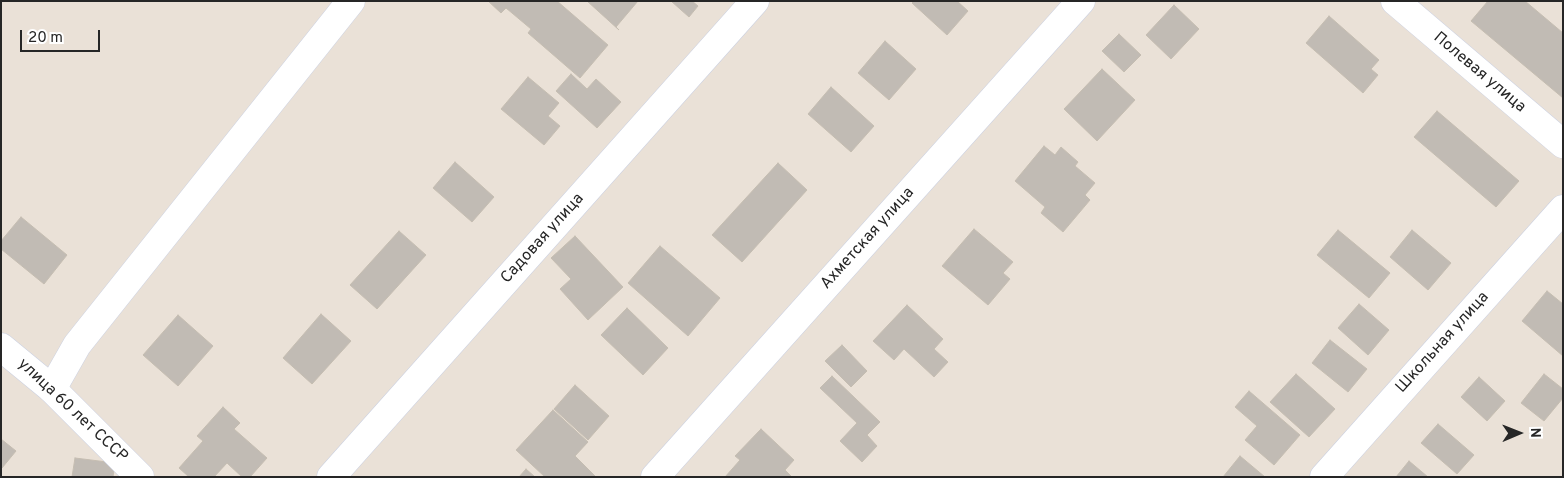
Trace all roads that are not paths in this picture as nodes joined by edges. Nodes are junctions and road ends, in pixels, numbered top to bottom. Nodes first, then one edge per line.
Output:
1 (351, 1) edge
2 (755, 1) edge
3 (1081, 1) edge
4 (1395, 1) edge
5 (1563, 144) edge
6 (1563, 209) edge
7 (1, 347) edge
8 (52, 389) junction
9 (140, 477) edge
10 (331, 477) edge
11 (655, 477) edge
12 (1324, 477) edge

1 - 8 street
2 - 10 street, Садовая улица
3 - 11 street, Ахметская улица
4 - 5 street, Полевая улица
6 - 12 street, Школьная улица
7 - 8 street, улица 60 лет СССР
8 - 9 street, улица 60 лет СССР

